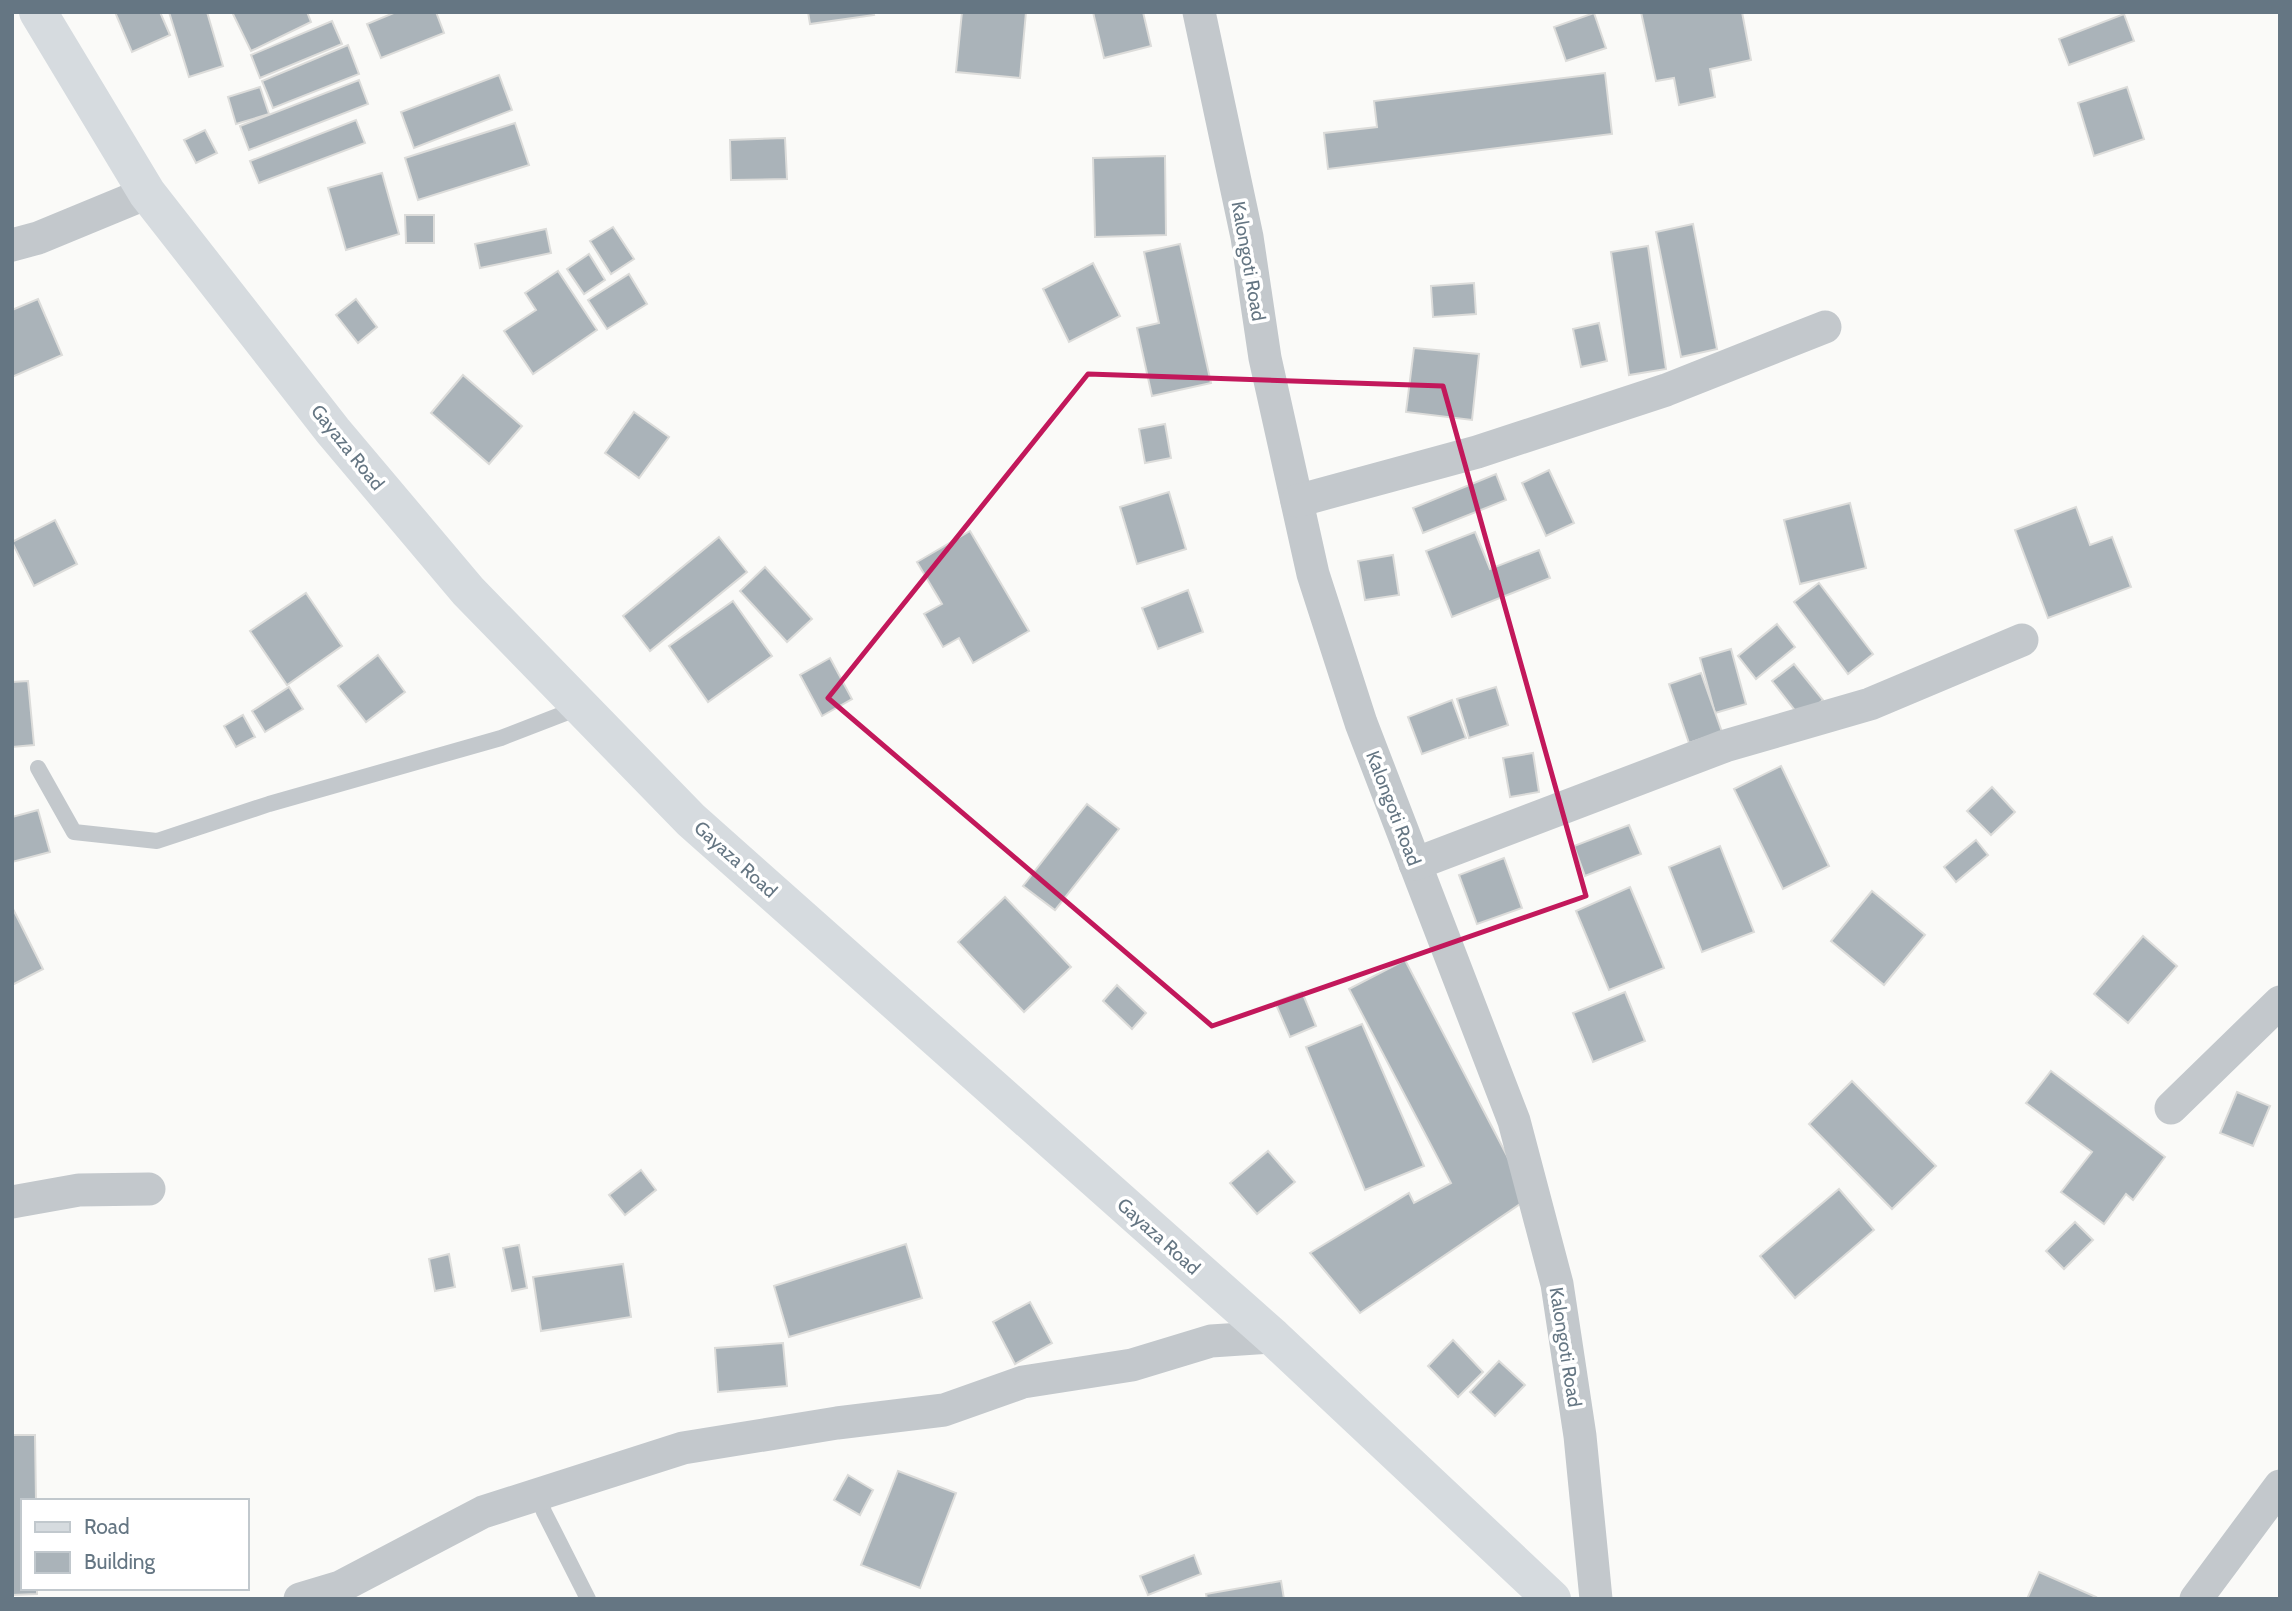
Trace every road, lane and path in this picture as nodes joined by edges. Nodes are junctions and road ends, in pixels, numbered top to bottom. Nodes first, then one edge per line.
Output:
1 (38, 12) edge
2 (1199, 12) edge
3 (147, 193) junction
4 (12, 245) edge
5 (1825, 327) dead end
6 (1297, 501) junction
7 (2022, 640) dead end
8 (581, 707) junction
9 (38, 768) dead end
10 (1415, 864) junction
11 (2280, 1002) edge
12 (2171, 1108) dead end
13 (149, 1189) dead end
14 (12, 1202) edge
15 (1273, 1337) junction
16 (2280, 1486) edge
17 (538, 1494) junction
18 (300, 1599) edge
19 (588, 1599) edge
20 (1552, 1599) edge
21 (1595, 1599) edge
22 (2196, 1599) edge

1 - 3 main road, Gayaza Road
2 - 6 street, Kalongoti Road
3 - 4 street
3 - 8 main road, Gayaza Road
5 - 6 street
6 - 10 street, Kalongoti Road
7 - 10 street
8 - 9 lane
8 - 15 main road, Gayaza Road
10 - 21 street, Kalongoti Road
11 - 12 street
13 - 14 street
15 - 17 street
15 - 20 main road, Gayaza Road
16 - 22 street
17 - 18 street
17 - 19 lane

